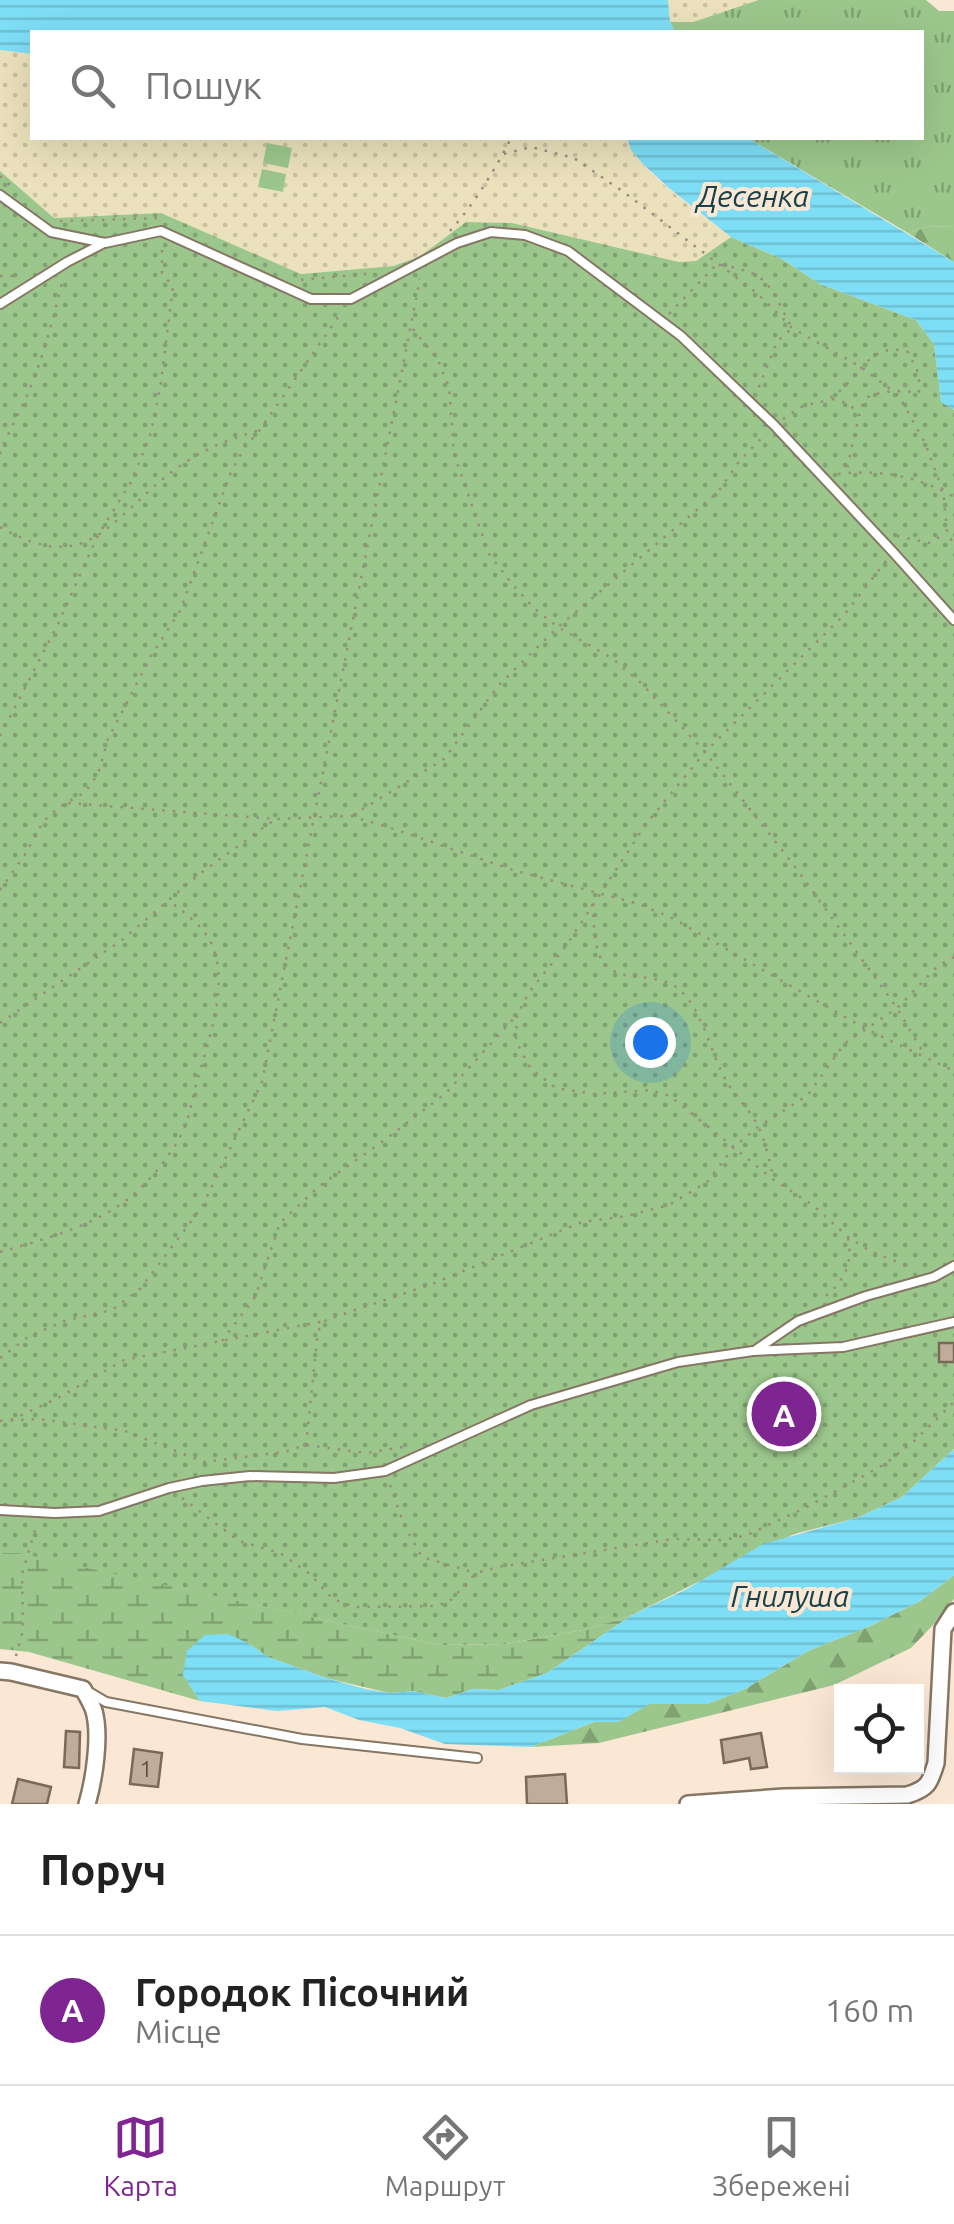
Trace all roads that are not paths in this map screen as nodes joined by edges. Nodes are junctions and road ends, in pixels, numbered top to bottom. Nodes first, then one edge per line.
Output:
1 (0, 194) edge
2 (105, 243) junction
3 (0, 304) edge
4 (954, 620) edge
5 (954, 1266) edge
6 (954, 1322) edge
7 (753, 1351) junction
8 (0, 1510) edge
9 (954, 1612) edge
10 (6, 1671) edge
11 (83, 1689) junction
12 (477, 1758) dead end
13 (88, 1804) edge
14 (688, 1804) edge

1 - 2 lane
2 - 3 lane
2 - 4 lane
5 - 7 lane
6 - 7 lane
7 - 8 lane
9 - 14 street
10 - 11 street
11 - 12 lane
11 - 13 street

